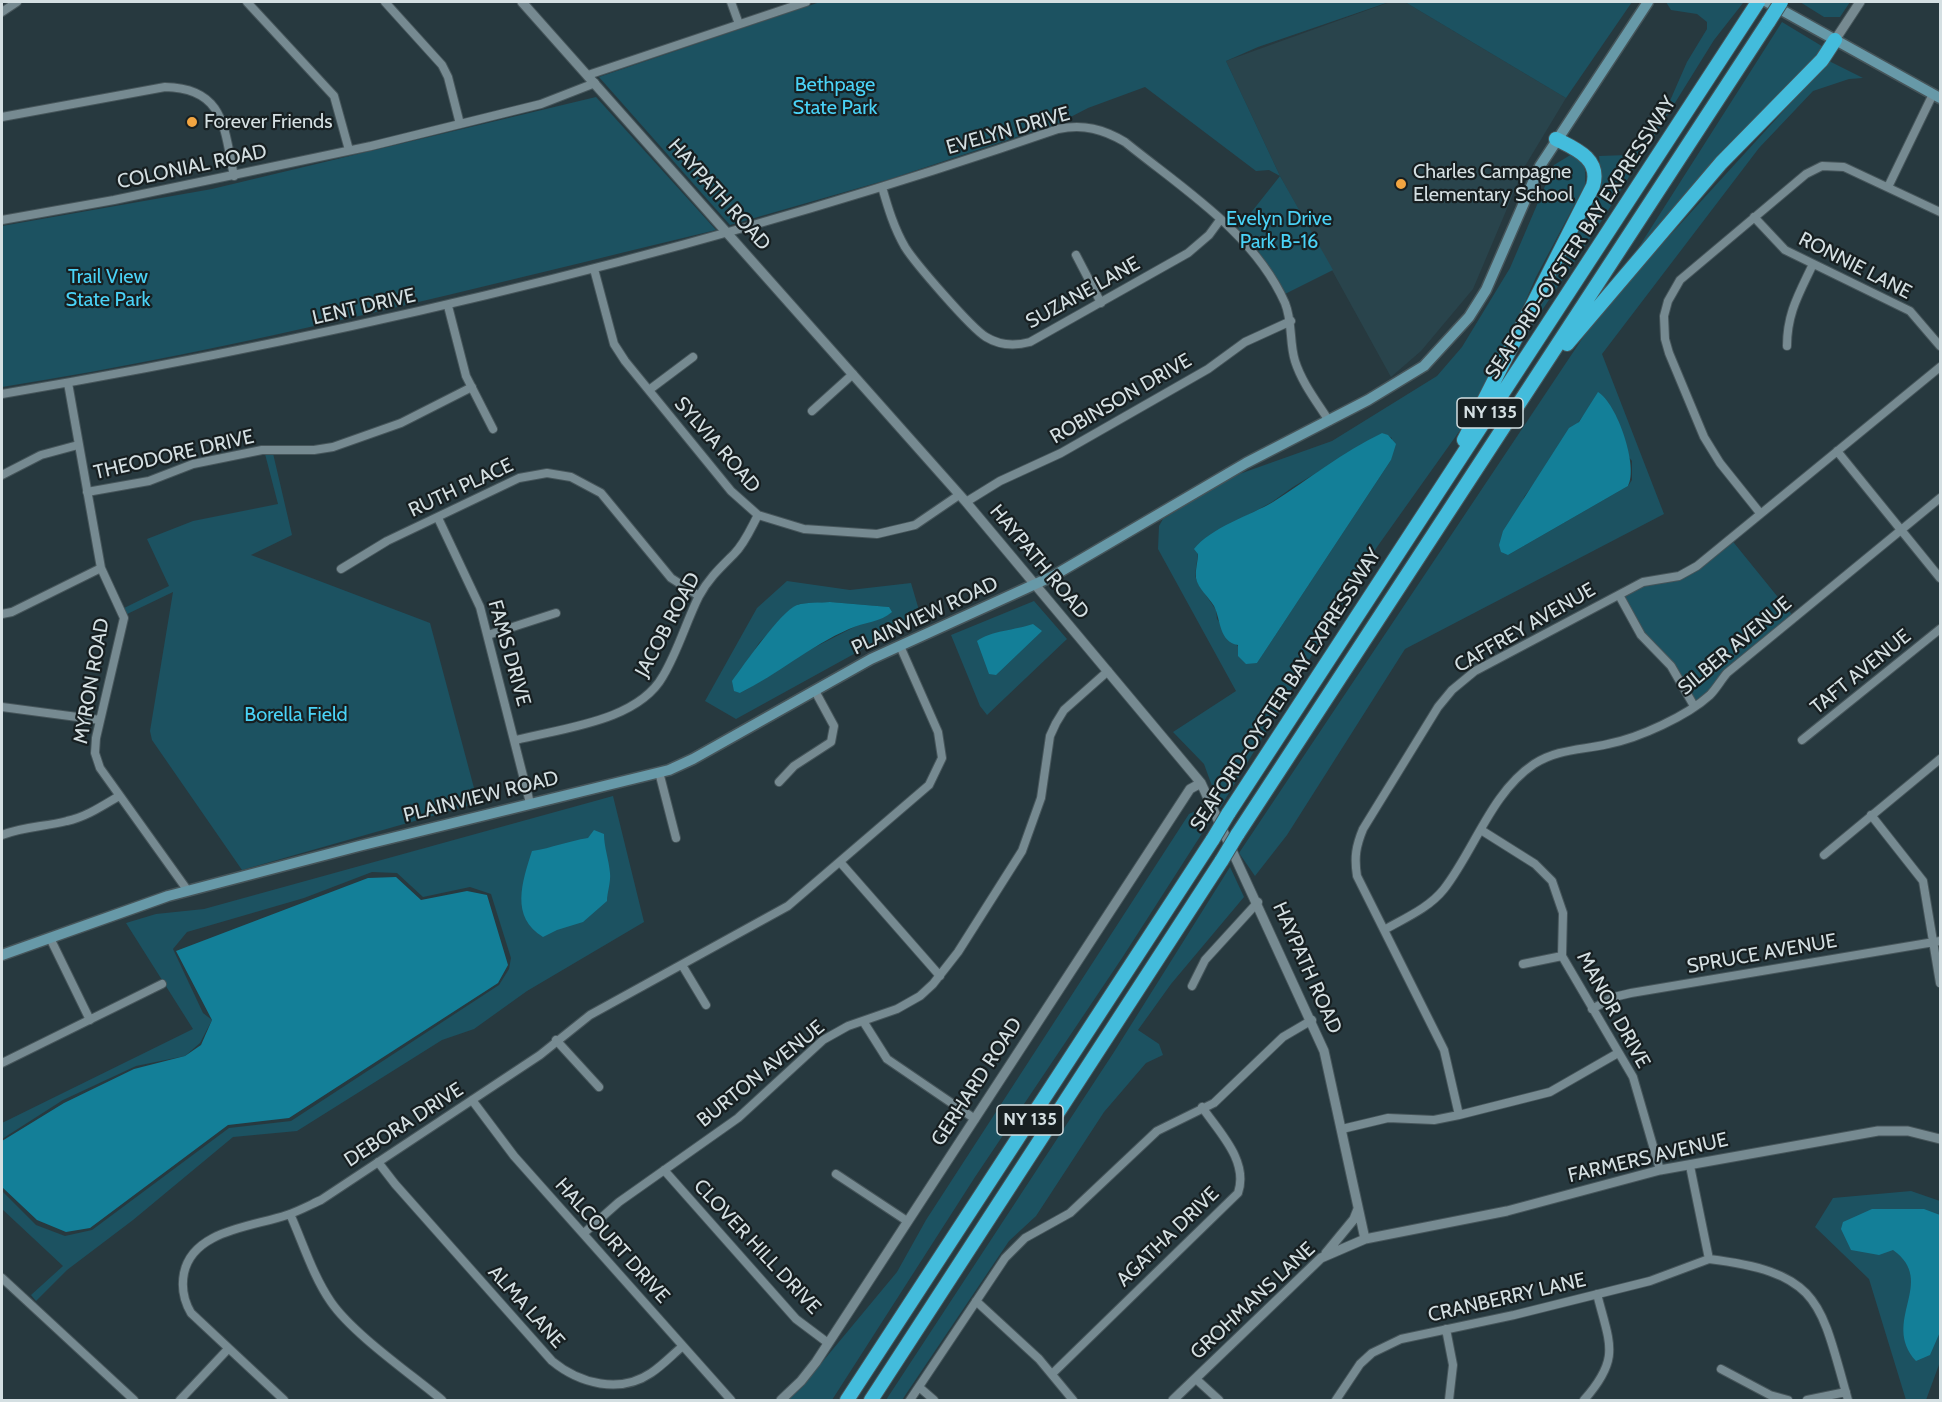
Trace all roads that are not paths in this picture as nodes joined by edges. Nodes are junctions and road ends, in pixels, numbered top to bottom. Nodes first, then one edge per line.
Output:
1 (17, 2) edge
2 (386, 2) edge
3 (522, 2) edge
4 (731, 2) edge
5 (806, 2) edge
6 (1648, 2) edge
7 (1767, 2) edge
8 (1781, 2) edge
9 (1860, 2) edge
10 (252, 3) edge
11 (1755, 6) edge
12 (2, 12) edge
13 (739, 24) junction
14 (1835, 40) junction
15 (588, 75) junction
16 (595, 83) junction
17 (1937, 96) edge
18 (2, 117) edge
19 (460, 124) junction
20 (1556, 139) junction
21 (350, 150) junction
22 (234, 176) junction
23 (882, 187) junction
24 (1888, 187) junction
25 (1941, 212) edge
26 (1754, 217) junction
27 (2, 220) edge
28 (1221, 220) junction
29 (729, 233) junction
30 (1076, 255) dead end
31 (1813, 264) junction
32 (594, 269) junction
33 (1101, 303) junction
34 (448, 306) junction
35 (1291, 321) junction
36 (1787, 346) dead end
37 (1941, 346) edge
38 (693, 357) dead end
39 (1941, 367) edge
40 (853, 374) junction
41 (68, 383) junction
42 (471, 387) junction
43 (649, 390) junction
44 (2, 394) edge
45 (1526, 394) junction
46 (812, 411) dead end
47 (1329, 421) junction
48 (493, 429) dead end
49 (78, 446) junction
50 (1837, 451) junction
51 (2, 475) edge
52 (87, 492) junction
53 (1438, 493) junction
54 (962, 498) junction
55 (1941, 498) edge
56 (1760, 513) junction
57 (758, 515) junction
58 (438, 518) junction
59 (1901, 530) junction
60 (101, 568) junction
61 (341, 569) dead end
62 (1941, 578) edge
63 (1034, 585) junction
64 (1619, 595) junction
65 (699, 596) junction
66 (556, 613) dead end
67 (2, 614) edge
68 (1941, 629) edge
69 (488, 635) junction
70 (900, 646) junction
71 (1108, 671) junction
72 (816, 690) junction
73 (1694, 706) junction
74 (2, 707) edge
75 (100, 720) junction
76 (516, 740) junction
77 (1802, 740) dead end
78 (1941, 759) edge
79 (659, 772) junction
80 (779, 782) dead end
81 (1201, 783) junction
82 (119, 796) junction
83 (530, 803) junction
84 (1871, 815) junction
85 (1481, 830) junction
86 (2, 835) edge
87 (676, 838) dead end
88 (1824, 855) dead end
89 (840, 862) junction
90 (188, 891) junction
91 (1258, 902) junction
92 (1384, 930) junction
93 (50, 938) junction
94 (1937, 941) edge
95 (2, 955) edge
96 (1562, 956) junction
97 (1522, 964) dead end
98 (682, 965) junction
99 (940, 976) junction
100 (1941, 983) edge
101 (162, 984) dead end
102 (1192, 986) dead end
103 (705, 1005) dead end
104 (1592, 1009) junction
105 (90, 1020) junction
106 (1312, 1020) junction
107 (863, 1021) junction
108 (556, 1040) junction
109 (1617, 1053) junction
110 (2, 1063) edge
111 (599, 1087) dead end
112 (472, 1100) junction
113 (1202, 1107) junction
114 (1460, 1116) junction
115 (975, 1119) junction
116 (1342, 1129) junction
117 (1941, 1139) edge
118 (378, 1162) junction
119 (1690, 1166) junction
120 (664, 1170) junction
121 (1660, 1170) junction
122 (836, 1174) dead end
123 (1359, 1207) junction
124 (290, 1214) junction
125 (907, 1221) junction
126 (584, 1233) junction
127 (1365, 1239) junction
128 (1321, 1258) junction
129 (1709, 1259) junction
130 (2, 1278) edge
131 (1597, 1294) junction
132 (976, 1301) junction
133 (1446, 1329) junction
134 (828, 1343) junction
135 (683, 1346) junction
136 (228, 1348) junction
137 (1721, 1369) dead end
138 (1052, 1374) junction
139 (1196, 1378) junction
140 (919, 1387) junction
141 (1846, 1392) junction
142 (134, 1401) edge
143 (180, 1401) edge
144 (284, 1401) edge
145 (442, 1401) edge
146 (732, 1401) edge
147 (781, 1401) edge
148 (847, 1401) edge
149 (871, 1401) edge
150 (910, 1401) edge
151 (934, 1401) edge
152 (1073, 1401) edge
153 (1173, 1401) edge
154 (1219, 1401) edge
155 (1336, 1401) edge
156 (1449, 1401) edge
157 (1584, 1401) edge
158 (1788, 1401) edge
159 (1807, 1401) edge
160 (1848, 1401) edge

1 - 12 street
2 - 19 street
3 - 15 street, HAYPATH ROAD
4 - 13 street
5 - 13 street
6 - 20 main road, PLAINVIEW ROAD
7 - 14 main road
8 - 45 highway, SEAFORD-OYSTER BAY EXPRESSWAY / NY 135, bridge
9 - 14 street
10 - 21 street
11 - 53 highway, SEAFORD-OYSTER BAY EXPRESSWAY / NY 135
13 - 15 street
14 - 17 main road
14 - 45 highway
15 - 16 street, HAYPATH ROAD
16 - 19 street, COLONIAL ROAD
16 - 29 street, HAYPATH ROAD
17 - 24 street
18 - 22 street
19 - 21 street, COLONIAL ROAD
20 - 47 main road, PLAINVIEW ROAD
20 - 53 highway
21 - 22 street, COLONIAL ROAD
22 - 27 street, COLONIAL ROAD
23 - 28 street, EVELYN DRIVE
23 - 29 street, EVELYN DRIVE
23 - 33 street, SUZANE LANE
24 - 25 street
24 - 26 street
26 - 31 street, RONNIE LANE
26 - 56 street
28 - 33 street, SUZANE LANE
28 - 35 street, EVELYN DRIVE
29 - 32 street, LENT DRIVE
29 - 40 street, HAYPATH ROAD
30 - 33 street
31 - 36 street
31 - 37 street, RONNIE LANE
32 - 34 street, LENT DRIVE
32 - 43 street, SYLVIA ROAD
34 - 41 street, LENT DRIVE
34 - 42 street
35 - 47 street, EVELYN DRIVE
35 - 54 street, ROBINSON DRIVE
38 - 43 street
39 - 50 street, CAFFREY AVENUE
40 - 46 street
40 - 54 street, HAYPATH ROAD
41 - 44 street, LENT DRIVE
41 - 49 street, MYRON ROAD
42 - 48 street
42 - 52 street, THEODORE DRIVE
43 - 57 street, SYLVIA ROAD
45 - 149 highway, SEAFORD-OYSTER BAY EXPRESSWAY / NY 135, bridge
47 - 63 main road, PLAINVIEW ROAD
49 - 51 street
49 - 52 street, MYRON ROAD
50 - 56 street, CAFFREY AVENUE
50 - 59 street
52 - 60 street, MYRON ROAD
53 - 148 highway, SEAFORD-OYSTER BAY EXPRESSWAY / NY 135, bridge
54 - 57 street, SYLVIA ROAD
54 - 63 street, HAYPATH ROAD
55 - 59 street, SILBER AVENUE
56 - 64 street, CAFFREY AVENUE
57 - 65 street, JACOB ROAD
58 - 61 street, RUTH PLACE
58 - 65 street, RUTH PLACE
58 - 69 street, FAMS DRIVE
59 - 62 street
59 - 73 street, SILBER AVENUE
60 - 67 street
60 - 75 street, MYRON ROAD
63 - 70 main road, PLAINVIEW ROAD
63 - 71 street, HAYPATH ROAD
64 - 73 street
64 - 92 street, CAFFREY AVENUE
65 - 76 street, JACOB ROAD
66 - 69 street
68 - 77 street, TAFT AVENUE
69 - 76 street, FAMS DRIVE
70 - 72 main road, PLAINVIEW ROAD
70 - 89 street, DEBORA DRIVE
71 - 81 street, HAYPATH ROAD
71 - 99 street, BURTON AVENUE
72 - 79 main road, PLAINVIEW ROAD
72 - 80 street
73 - 85 street, SILBER AVENUE
74 - 75 street
75 - 82 street, MYRON ROAD
76 - 83 street, FAMS DRIVE
78 - 84 street
79 - 83 main road, PLAINVIEW ROAD
79 - 87 street
81 - 91 street, HAYPATH ROAD
81 - 115 street, GERHARD ROAD
82 - 86 street
82 - 90 street, MYRON ROAD
83 - 90 main road, PLAINVIEW ROAD
84 - 88 street
84 - 94 street
85 - 92 street, SILBER AVENUE
85 - 96 street, MANOR DRIVE
89 - 98 street, DEBORA DRIVE
89 - 99 street
90 - 93 main road, PLAINVIEW ROAD
91 - 102 street
91 - 106 street, HAYPATH ROAD
92 - 114 street, CAFFREY AVENUE
93 - 95 main road, PLAINVIEW ROAD
93 - 105 street
94 - 100 street
94 - 104 street, SPRUCE AVENUE
96 - 97 street
96 - 104 street, MANOR DRIVE
98 - 103 street
98 - 108 street, DEBORA DRIVE
99 - 107 street, BURTON AVENUE
101 - 105 street
104 - 109 street, MANOR DRIVE
105 - 110 street
106 - 113 street
106 - 116 street, HAYPATH ROAD
107 - 115 street
107 - 120 street, BURTON AVENUE
108 - 111 street
108 - 112 street, DEBORA DRIVE
109 - 114 street
109 - 121 street, MANOR DRIVE
112 - 118 street, DEBORA DRIVE
112 - 126 street, HALCOURT DRIVE
113 - 132 street
113 - 138 street, AGATHA DRIVE
114 - 116 street
115 - 125 street, GERHARD ROAD
116 - 123 street, HAYPATH ROAD
117 - 119 street, FARMERS AVENUE
118 - 124 street, DEBORA DRIVE
118 - 135 street, ALMA LANE
119 - 121 street, FARMERS AVENUE
119 - 129 street
120 - 126 street, BURTON AVENUE
120 - 134 street, CLOVER HILL DRIVE
121 - 127 street, FARMERS AVENUE
122 - 125 street
123 - 127 street, HAYPATH ROAD
123 - 128 street
124 - 136 street, DEBORA DRIVE
124 - 145 street
125 - 134 street, GERHARD ROAD
126 - 135 street, HALCOURT DRIVE
127 - 128 street, GROHMANS LANE
128 - 139 street, GROHMANS LANE
129 - 131 street, CRANBERRY LANE
129 - 141 street
130 - 142 street
131 - 133 street, CRANBERRY LANE
131 - 157 street
132 - 138 street
132 - 140 street
133 - 155 street, CRANBERRY LANE
133 - 156 street
134 - 147 street, GERHARD ROAD
135 - 146 street, HALCOURT DRIVE
136 - 143 street
136 - 144 street, DEBORA DRIVE
137 - 158 street
138 - 152 street
139 - 153 street, GROHMANS LANE
139 - 154 street
140 - 150 street
140 - 151 street
141 - 159 street
141 - 160 street

